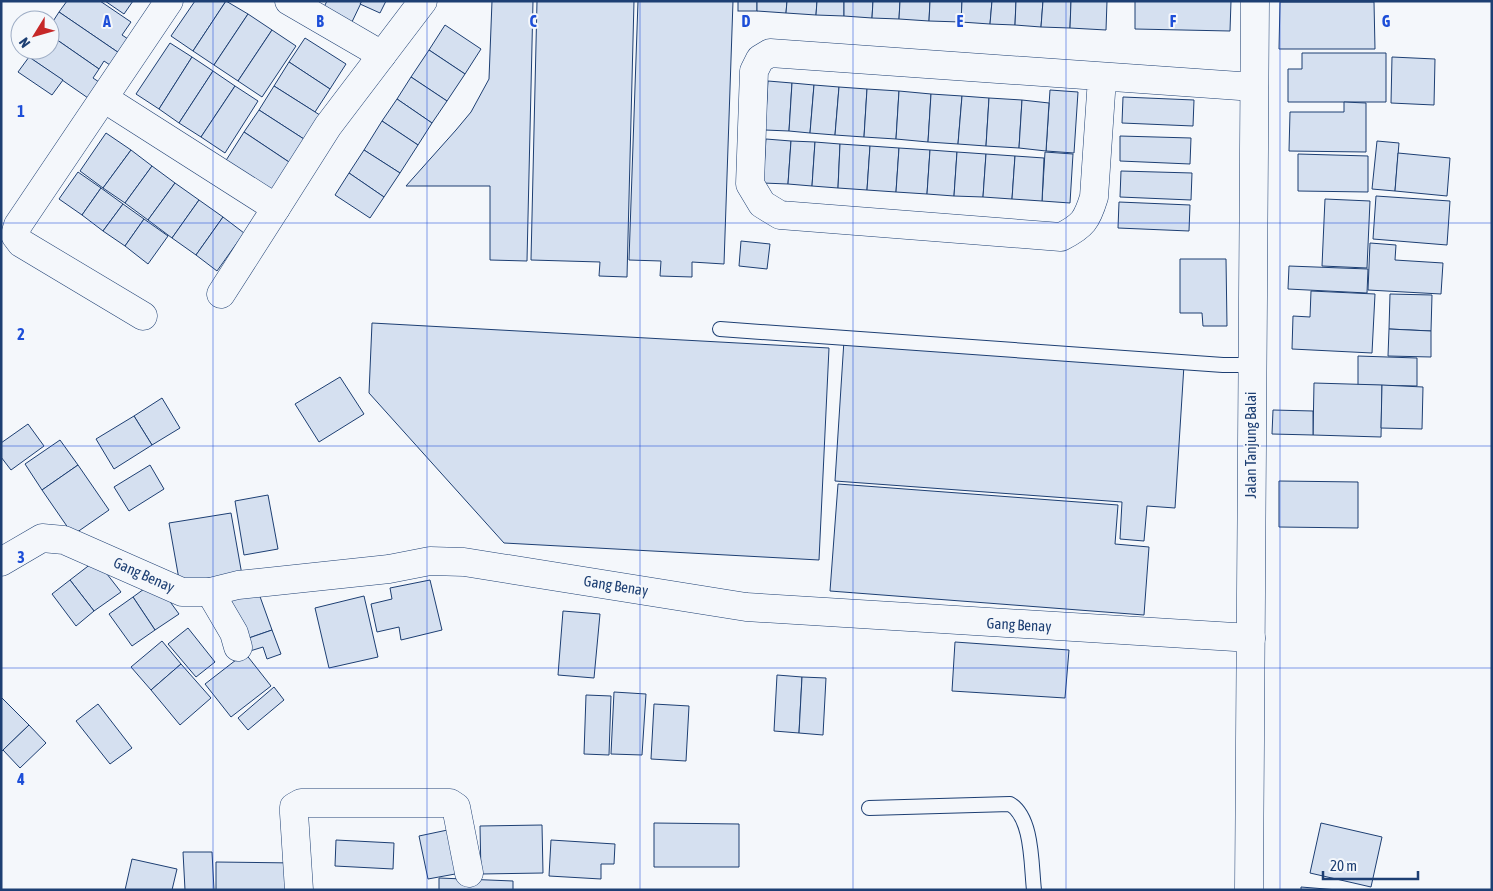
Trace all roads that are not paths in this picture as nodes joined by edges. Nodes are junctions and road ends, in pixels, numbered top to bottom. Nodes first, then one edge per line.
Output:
1 (169, 1) edge
2 (289, 1) edge
3 (423, 1) edge
4 (1255, 1) edge
5 (382, 55) junction
6 (1102, 78) junction
7 (1254, 87) junction
8 (105, 99) junction
9 (276, 208) junction
10 (8, 245) edge
11 (220, 294) dead end
12 (142, 316) dead end
13 (720, 329) dead end
14 (1251, 364) junction
15 (1, 562) edge
16 (210, 592) junction
17 (1251, 638) junction
18 (238, 647) dead end
19 (869, 808) dead end
20 (469, 872) dead end
21 (299, 890) edge
22 (1034, 890) edge
23 (1249, 890) edge

1 - 8 street
2 - 5 street
3 - 5 street
4 - 7 street, Jalan Tanjung Balai
5 - 9 street
6 - 6 street
6 - 7 street
7 - 14 street, Jalan Tanjung Balai
8 - 9 street
8 - 10 street
9 - 11 street
10 - 12 street
13 - 14 lane
14 - 17 street, Jalan Tanjung Balai
15 - 16 street, Gang Benay
16 - 17 street, Gang Benay
16 - 18 street
17 - 23 street, Jalan Tanjung Balai
19 - 22 lane
20 - 21 street

